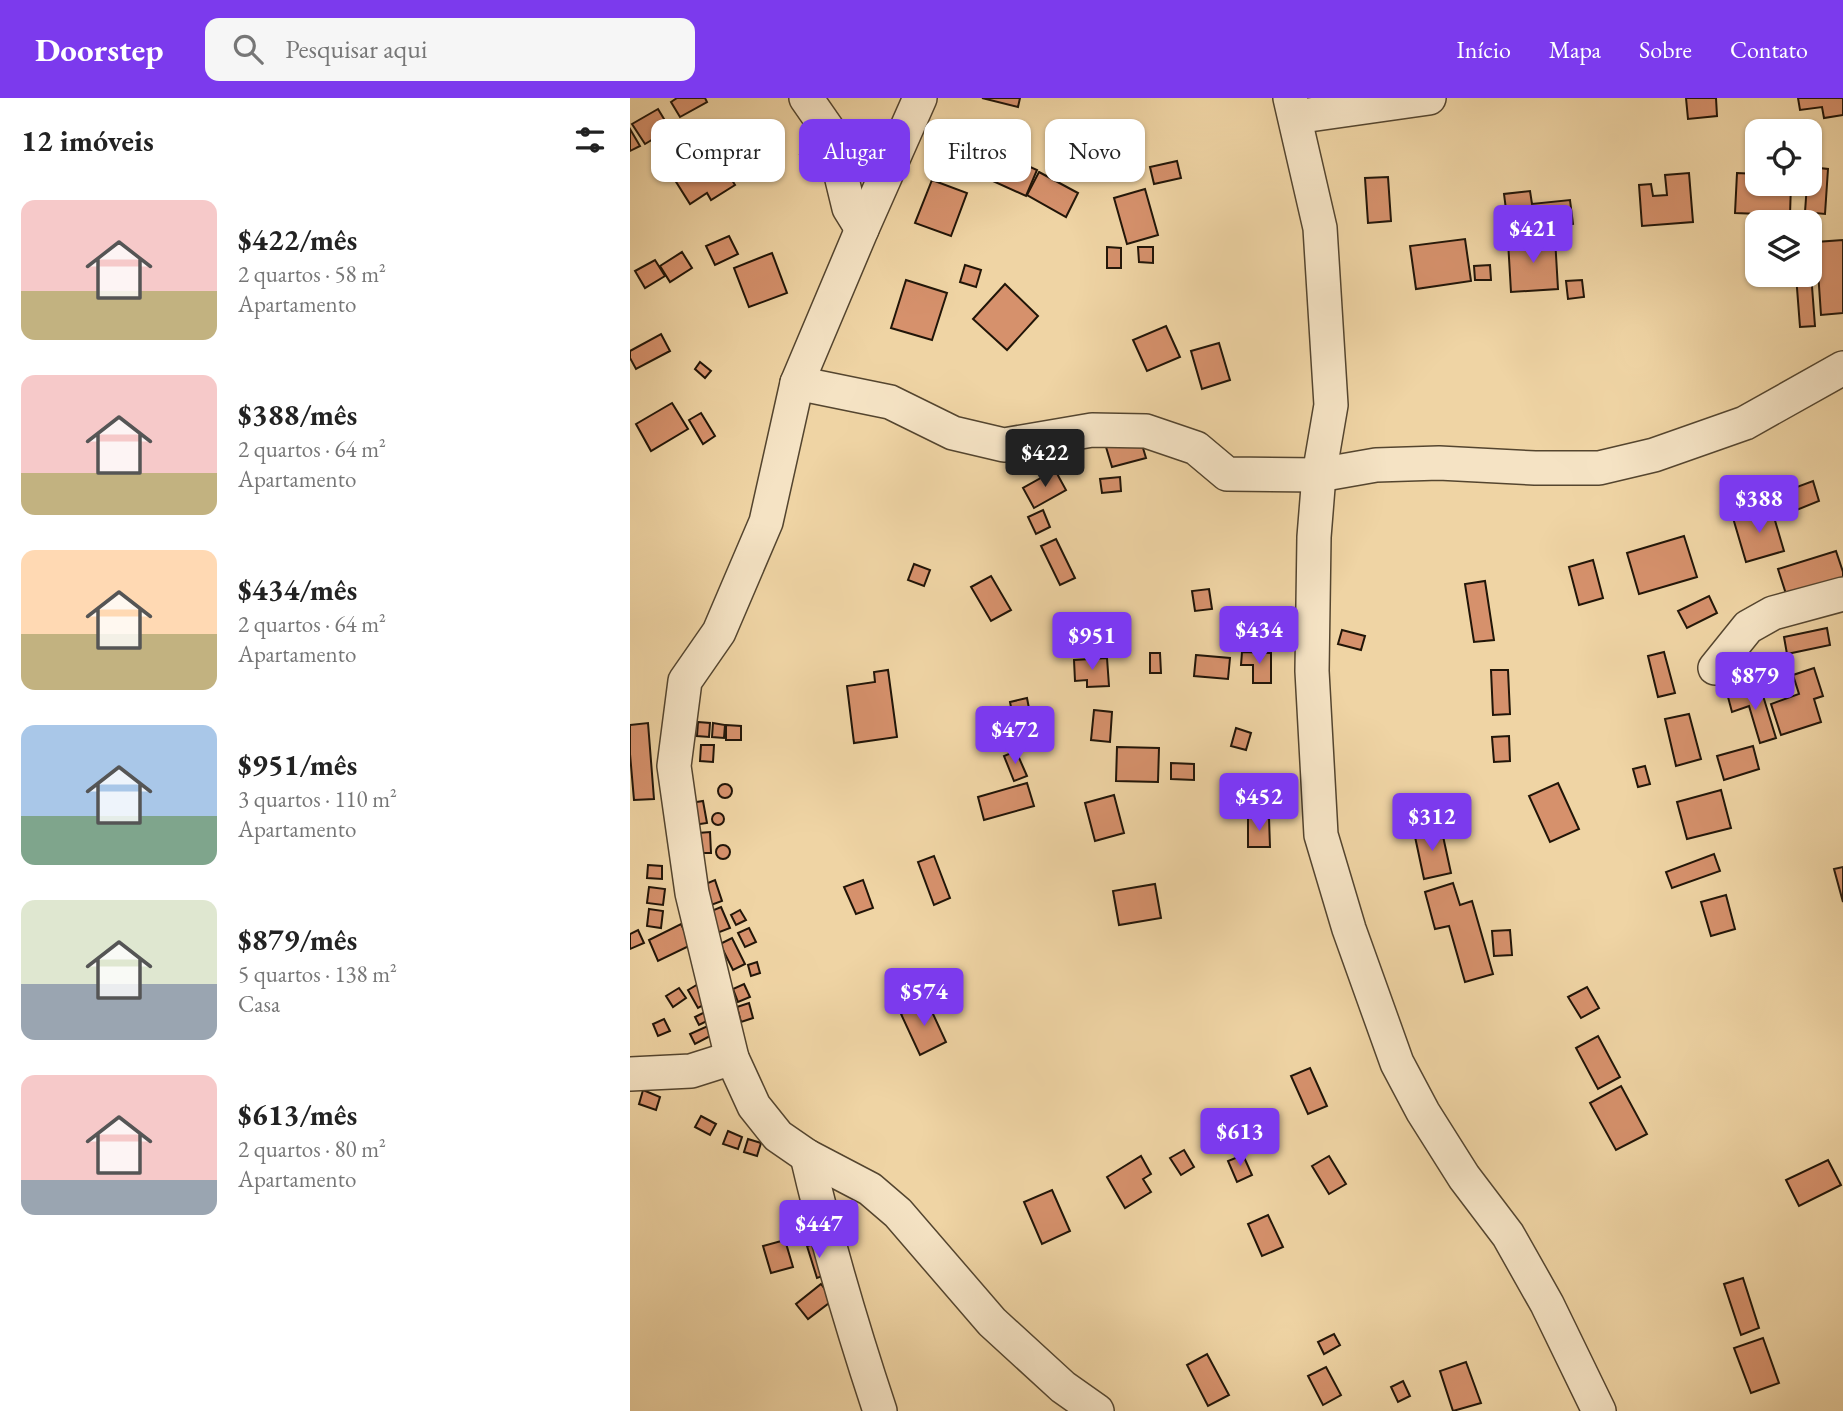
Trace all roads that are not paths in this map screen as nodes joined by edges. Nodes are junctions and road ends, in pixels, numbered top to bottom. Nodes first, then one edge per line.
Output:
1 (806, 98) edge
2 (920, 98) edge
3 (1429, 98) edge
4 (1293, 107) edge
5 (862, 229) junction
6 (1843, 368) edge
7 (797, 383) junction
8 (1319, 475) junction
9 (1843, 594) edge
10 (1716, 668) dead end
11 (732, 1058) junction
12 (630, 1073) edge
13 (807, 1156) junction
14 (880, 1411) edge
15 (1097, 1411) edge
16 (1599, 1411) edge

1 - 5 street
2 - 5 street
3 - 4 street
4 - 8 street
5 - 7 street
6 - 8 street
7 - 8 street
7 - 11 street
8 - 16 street
9 - 10 street
11 - 12 street
11 - 13 street
13 - 14 street
13 - 15 street

